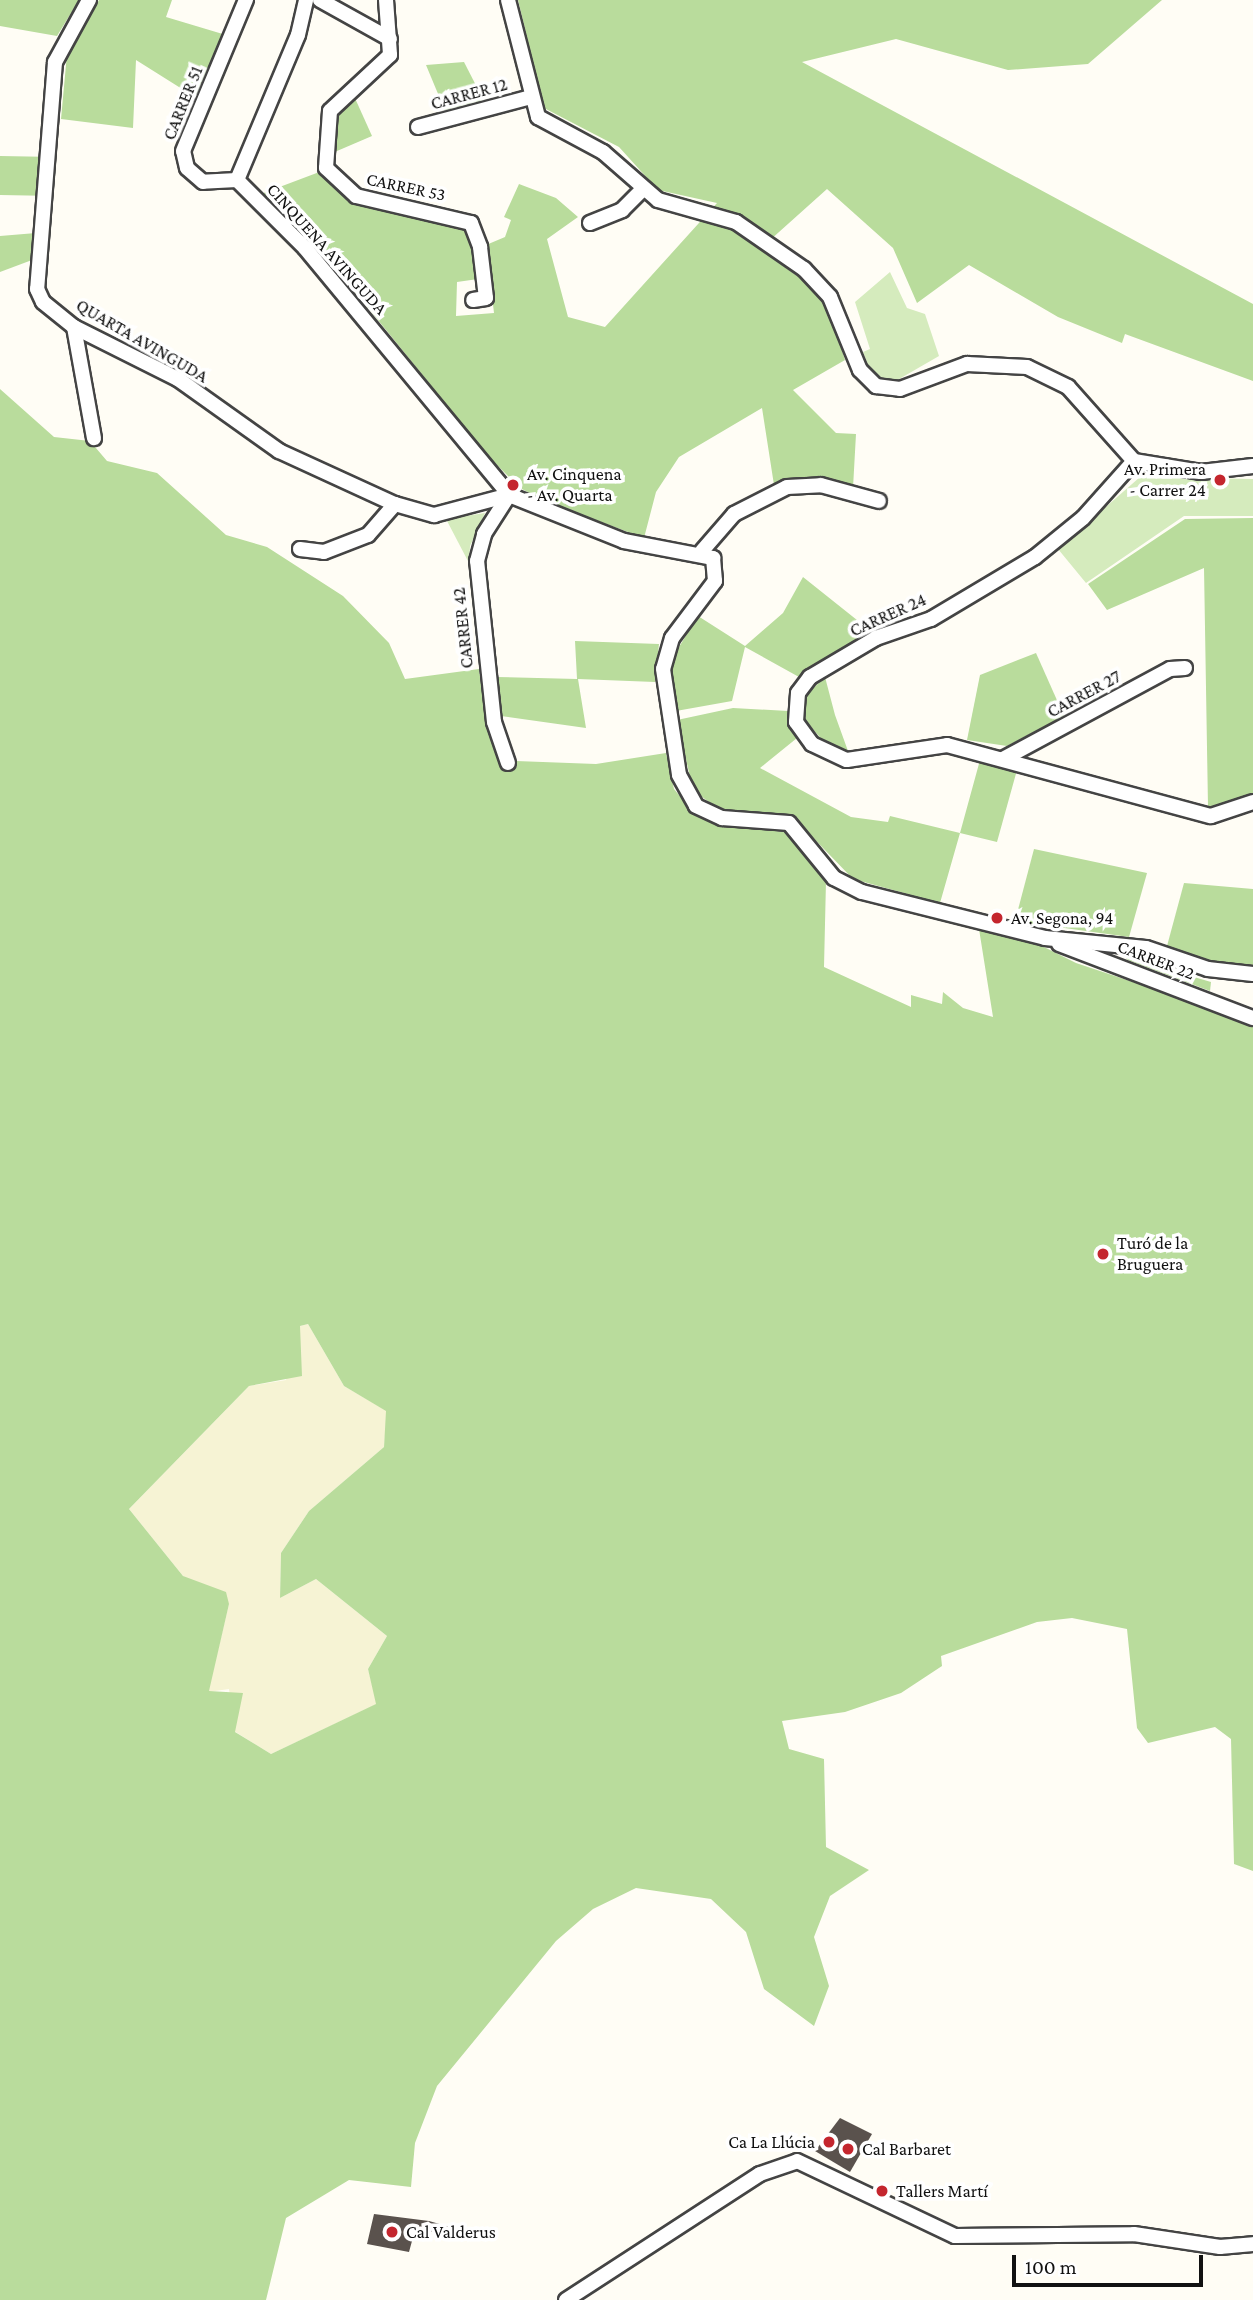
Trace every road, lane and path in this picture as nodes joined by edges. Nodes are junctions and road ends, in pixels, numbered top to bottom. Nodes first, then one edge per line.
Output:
1 (89, 0) edge
2 (246, 0) edge
3 (306, 0) edge
4 (320, 0) edge
5 (386, 0) edge
6 (508, 0) edge
7 (390, 39) junction
8 (531, 97) junction
9 (418, 127) dead end
10 (237, 180) junction
11 (643, 189) junction
12 (590, 223) dead end
13 (473, 300) dead end
14 (74, 327) junction
15 (94, 438) dead end
16 (1134, 461) junction
17 (1253, 466) edge
18 (509, 495) junction
19 (879, 501) dead end
20 (395, 504) junction
21 (300, 549) dead end
22 (702, 551) junction
23 (1185, 668) dead end
24 (1003, 759) junction
25 (508, 763) dead end
26 (1253, 802) edge
27 (1045, 938) junction
28 (1253, 974) edge
29 (1253, 1018) edge
30 (1253, 2244) edge
31 (566, 2300) edge

1 - 14 street, QUARTA AVINGUDA
2 - 10 street, CARRER 51
3 - 10 street
4 - 7 street
5 - 7 street
6 - 8 street
7 - 13 street, CARRER 53
8 - 9 street, CARRER 12
8 - 11 street
10 - 18 street, CINQUENA AVINGUDA
11 - 12 street
11 - 16 street
14 - 15 street
14 - 20 street, QUARTA AVINGUDA
16 - 17 street
16 - 24 street, CARRER 24
18 - 20 street, QUARTA AVINGUDA
18 - 22 street
18 - 25 street, CARRER 42
19 - 22 street
20 - 21 street
22 - 27 street
23 - 24 street, CARRER 27
24 - 26 street, CARRER 24
27 - 28 street
27 - 29 street, CARRER 22
30 - 31 street

